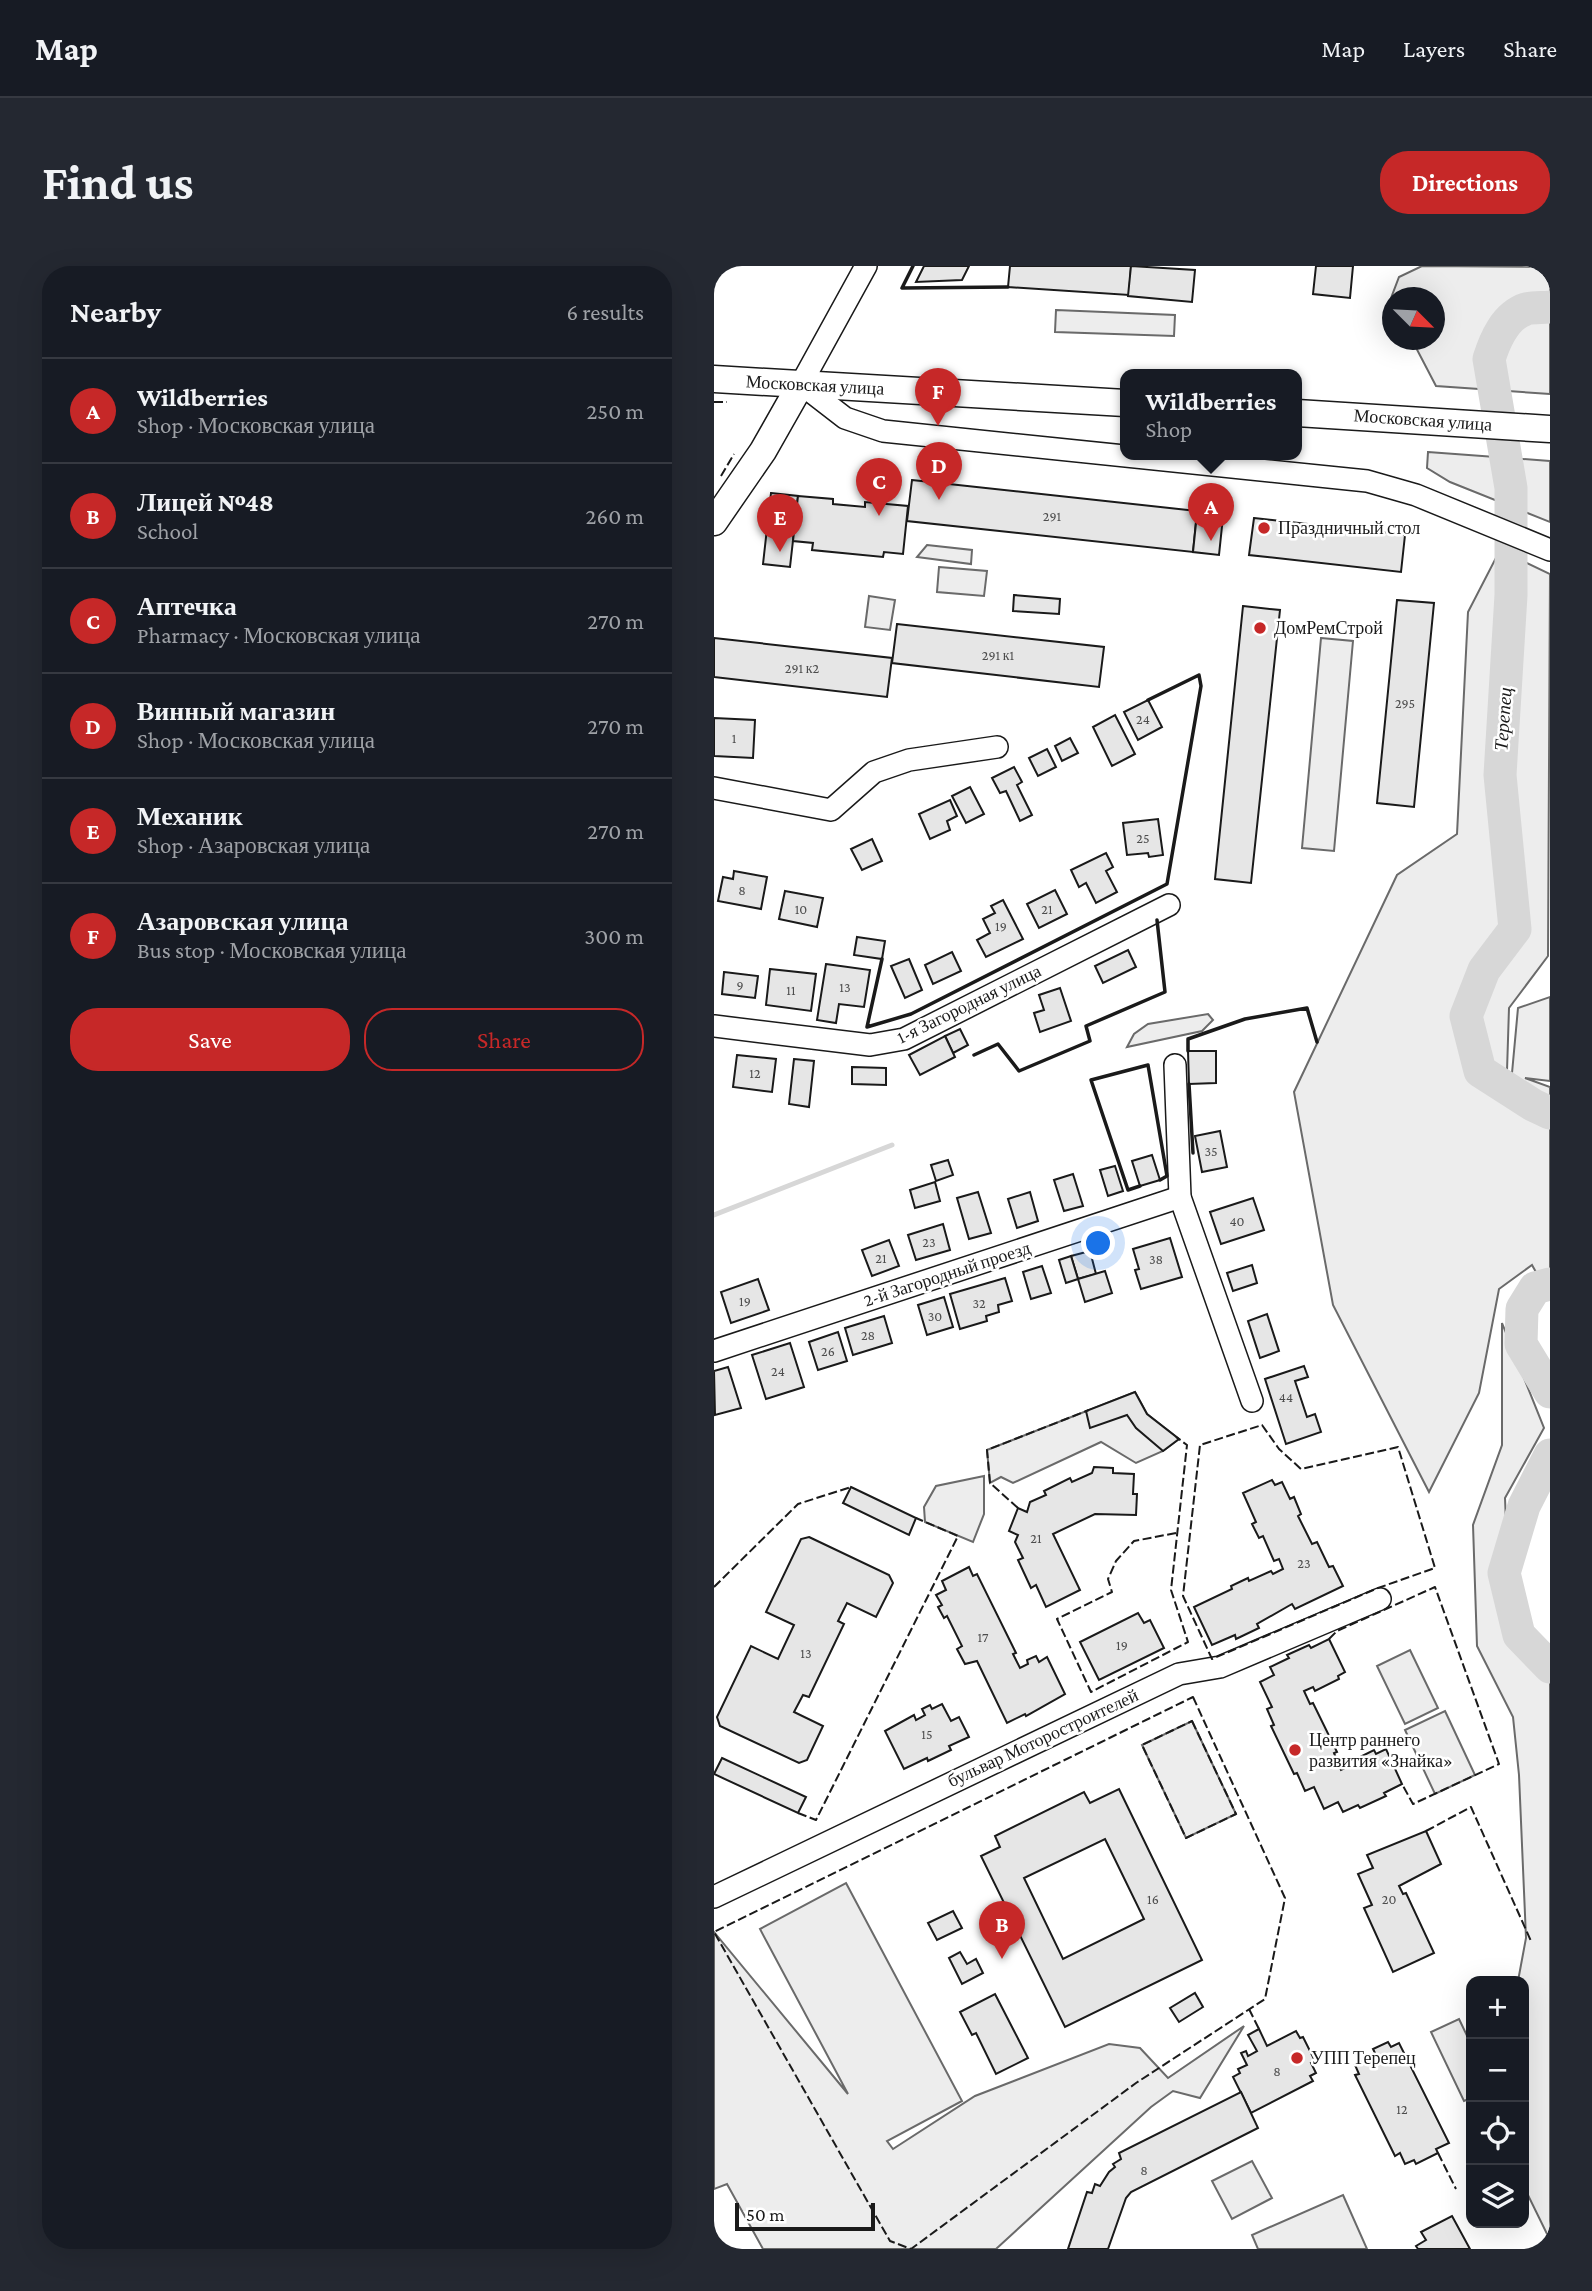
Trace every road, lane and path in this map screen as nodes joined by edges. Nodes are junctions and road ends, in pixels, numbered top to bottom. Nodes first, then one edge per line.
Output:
1 (866, 266) edge
2 (714, 379) edge
3 (801, 384) junction
4 (1120, 403) edge
5 (1302, 413) edge
6 (1550, 429) edge
7 (1120, 455) edge
8 (1164, 460) edge
9 (714, 522) edge
10 (1550, 550) edge
11 (997, 747) dead end
12 (714, 788) edge
13 (1169, 905) dead end
14 (714, 1026) edge
15 (1175, 1065) dead end
16 (1181, 1197) junction
17 (714, 1350) edge
18 (1252, 1401) dead end
19 (1380, 1599) dead end
20 (714, 1897) edge

1 - 3 street
2 - 3 main road, Московская улица
3 - 4 main road, Московская улица
3 - 7 street
3 - 9 main road
5 - 6 main road, Московская улица
8 - 10 street
11 - 12 street
13 - 14 street, 1-я Загородная улица
15 - 16 street
16 - 17 street, 2-й Загородный проезд
16 - 18 street
19 - 20 street, бульвар Моторостроителей

